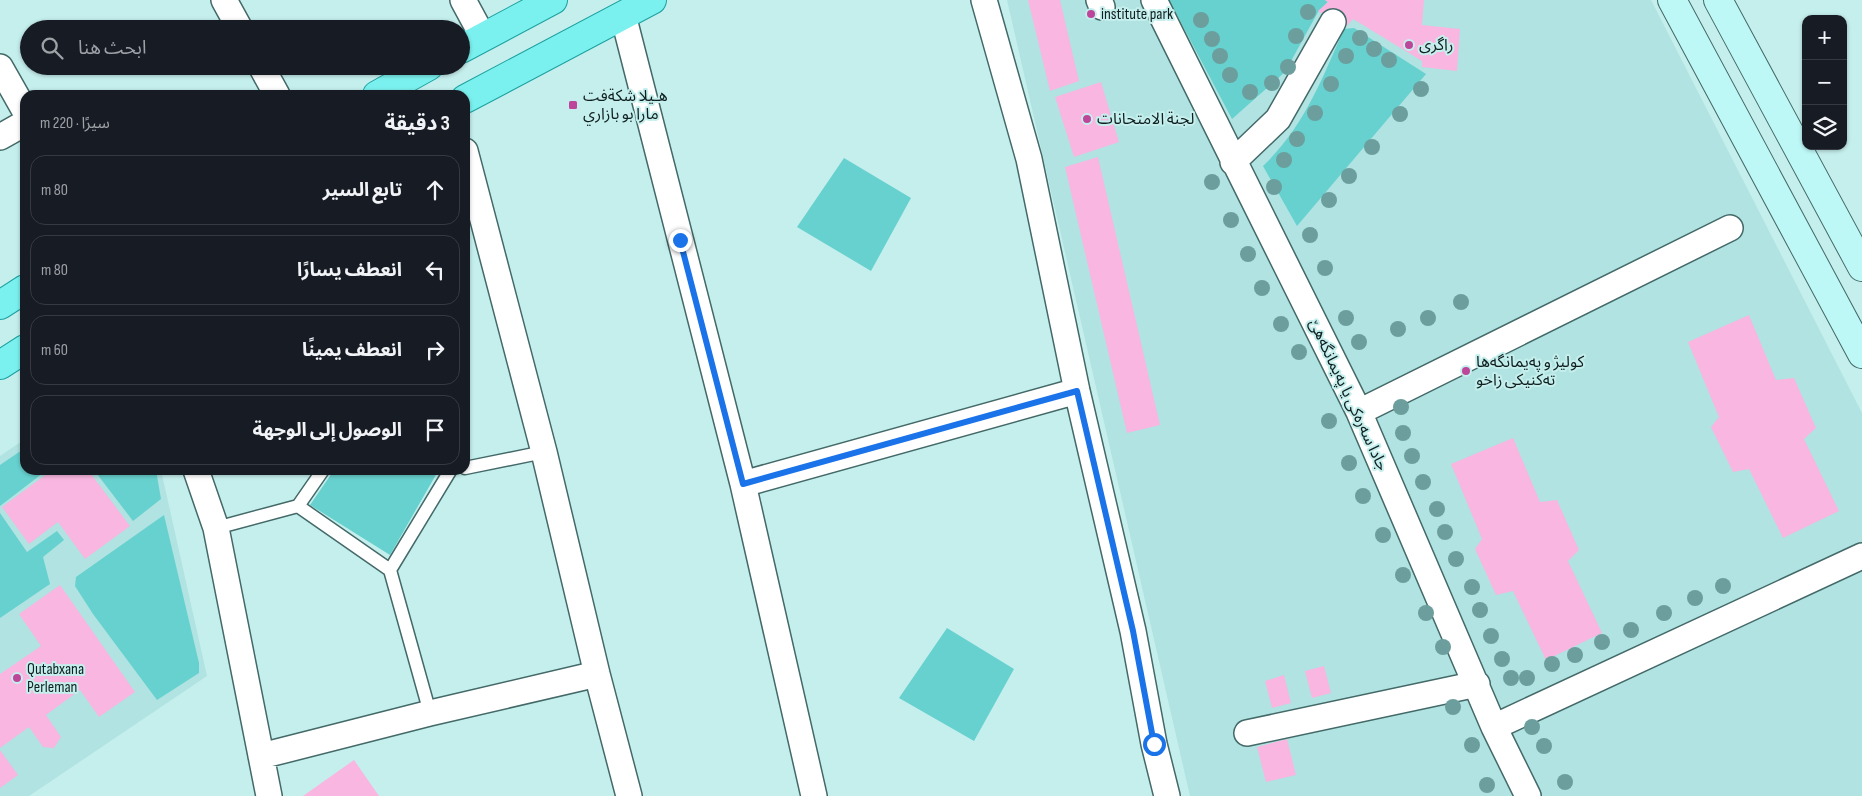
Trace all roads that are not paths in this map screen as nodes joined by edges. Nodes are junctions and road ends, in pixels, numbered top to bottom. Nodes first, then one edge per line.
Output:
1 (224, 0) edge
2 (463, 0) edge
3 (554, 0) edge
4 (652, 0) edge
5 (984, 0) edge
6 (1154, 0) edge
7 (1672, 0) edge
8 (1718, 0) edge
9 (623, 15) junction
10 (235, 20) edge
11 (467, 20) edge
12 (1334, 22) dead end
13 (472, 43) edge
14 (0, 67) edge
15 (266, 75) edge
16 (413, 75) edge
17 (274, 90) edge
18 (386, 90) edge
19 (470, 96) edge
20 (20, 102) edge
21 (20, 126) edge
22 (0, 137) edge
23 (1233, 162) junction
24 (470, 170) edge
25 (1730, 228) dead end
26 (1862, 267) edge
27 (20, 292) edge
28 (0, 305) edge
29 (20, 352) edge
30 (1862, 354) edge
31 (0, 365) edge
32 (1077, 391) junction
33 (1359, 412) junction
34 (544, 452) junction
35 (470, 467) edge
36 (198, 475) edge
37 (320, 475) edge
38 (448, 475) edge
39 (743, 484) junction
40 (298, 506) junction
41 (216, 528) junction
42 (1862, 556) edge
43 (390, 570) junction
44 (597, 674) junction
45 (1477, 684) junction
46 (430, 714) junction
47 (1494, 727) junction
48 (1247, 733) dead end
49 (261, 756) junction
50 (269, 796) edge
51 (629, 796) edge
52 (814, 796) edge
53 (1167, 796) edge
54 (1528, 796) edge

1 - 10 street
2 - 11 street
3 - 13 main road
4 - 9 main road
5 - 32 street
6 - 23 street, جادا سه‌ره‌كى يا په‌يمانگه‌هێ
7 - 30 main road
8 - 26 main road
9 - 19 main road
9 - 39 street
12 - 23 street
14 - 20 street
15 - 17 street
16 - 18 main road
21 - 22 street
23 - 33 street, جادا سه‌ره‌كى يا په‌يمانگه‌هێ
24 - 34 street
25 - 33 street
27 - 28 main road
29 - 31 main road
32 - 39 street
32 - 53 street
33 - 45 street, جادا سه‌ره‌كى يا په‌يمانگه‌هێ
34 - 35 lane
34 - 44 street
36 - 41 street
37 - 40 lane
38 - 43 lane
39 - 52 street
40 - 41 lane
40 - 43 lane
41 - 49 street
42 - 47 street
43 - 46 lane
44 - 46 street
44 - 51 street
45 - 47 street, جادا سه‌ره‌كى يا په‌يمانگه‌هێ
45 - 48 street
46 - 49 street
47 - 54 street, جادا سه‌ره‌كى يا په‌يمانگه‌هێ
49 - 50 street

